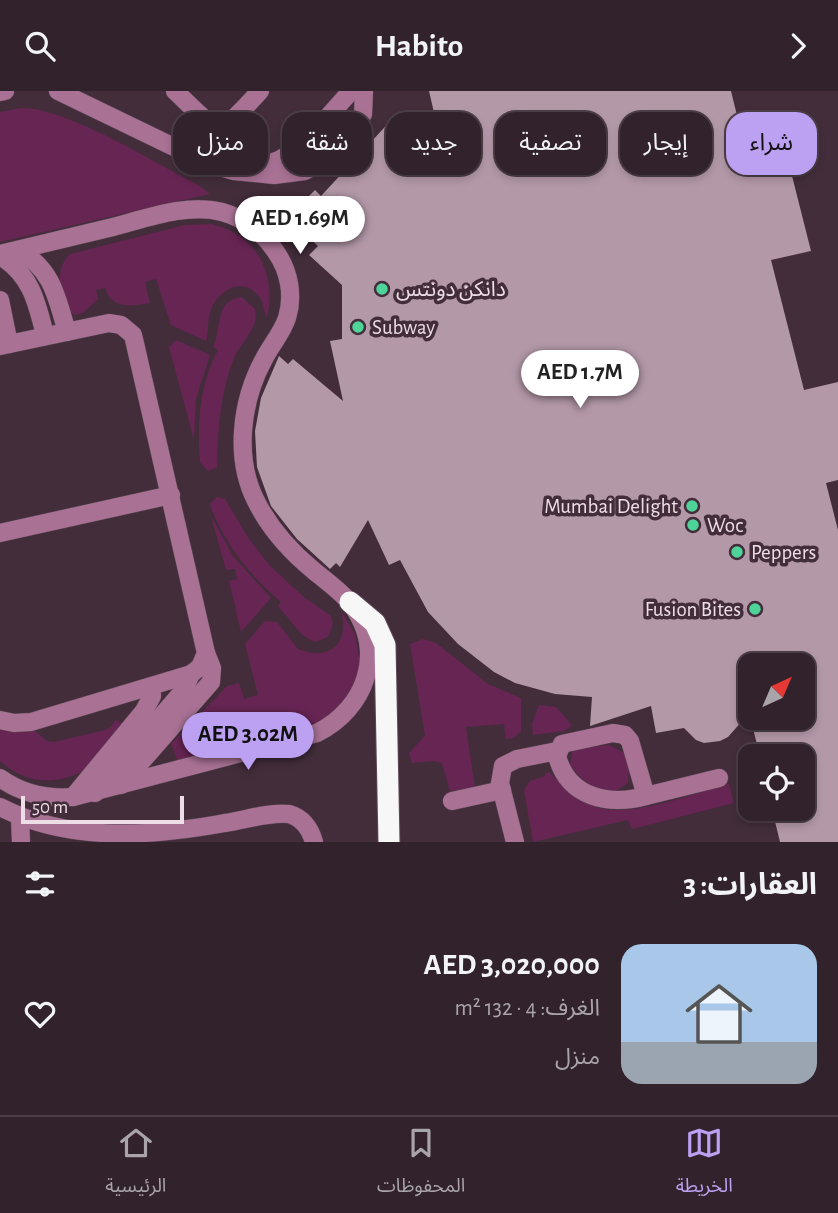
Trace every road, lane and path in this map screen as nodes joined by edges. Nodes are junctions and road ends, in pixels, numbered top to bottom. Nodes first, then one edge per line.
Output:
1 (58, 91) edge
2 (174, 91) edge
3 (260, 91) edge
4 (351, 91) edge
5 (365, 91) edge
6 (173, 147) edge
7 (268, 164) edge
8 (268, 172) edge
9 (19, 250) junction
10 (0, 255) edge
11 (0, 300) edge
12 (67, 331) junction
13 (46, 335) junction
14 (4, 345) edge
15 (171, 495) junction
16 (0, 533) edge
17 (350, 603) junction
18 (206, 653) junction
19 (191, 674) junction
20 (151, 687) junction
21 (0, 720) edge
22 (557, 751) junction
23 (0, 778) edge
24 (719, 778) dead end
25 (121, 785) junction
26 (502, 790) junction
27 (95, 793) junction
28 (646, 796) junction
29 (73, 797) junction
30 (452, 801) dead end
31 (0, 807) edge
32 (20, 819) junction
33 (21, 842) edge
34 (314, 842) edge
35 (389, 842) edge
36 (515, 842) edge

1 - 6 street
2 - 3 street
4 - 7 street
5 - 8 street
9 - 10 street
9 - 12 street
9 - 17 street
10 - 13 street
11 - 14 street
12 - 13 street
12 - 15 street
13 - 14 street
15 - 16 street
15 - 18 street
17 - 25 street
17 - 35 highway
18 - 19 street
18 - 25 street
19 - 20 street
19 - 27 street
20 - 21 street
20 - 29 street
22 - 26 street
22 - 28 street
22 - 28 street
23 - 29 street
24 - 28 street
25 - 27 street
26 - 30 street
26 - 36 street
27 - 29 street
31 - 32 street
32 - 33 street
32 - 34 street

